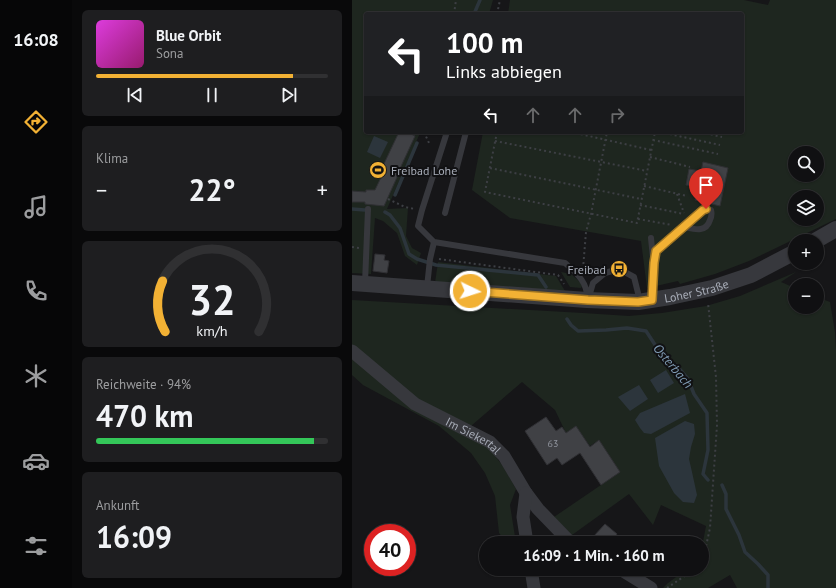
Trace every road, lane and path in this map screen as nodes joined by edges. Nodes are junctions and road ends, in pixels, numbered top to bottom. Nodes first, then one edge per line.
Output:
1 (456, 0) edge
2 (500, 0) edge
3 (454, 12) edge
4 (497, 12) edge
5 (425, 134) edge
6 (446, 134) edge
7 (466, 134) edge
8 (497, 134) edge
9 (580, 134) edge
10 (606, 134) edge
11 (654, 134) edge
12 (669, 134) edge
13 (709, 134) edge
14 (722, 137) dead end
15 (605, 139) junction
16 (653, 140) junction
17 (495, 141) junction
18 (429, 143) dead end
19 (720, 145) dead end
20 (651, 150) junction
21 (718, 154) dead end
22 (650, 157) junction
23 (601, 162) junction
24 (690, 167) dead end
25 (490, 168) junction
26 (647, 171) junction
27 (644, 186) junction
28 (595, 190) junction
29 (677, 194) junction
30 (687, 196) dead end
31 (641, 198) junction
32 (388, 199) dead end
33 (640, 205) junction
34 (405, 207) dead end
35 (368, 209) dead end
36 (446, 213) dead end
37 (591, 214) junction
38 (684, 214) junction
39 (638, 219) junction
40 (686, 225) junction
41 (836, 229) edge
42 (824, 236) edge
43 (651, 238) dead end
44 (434, 242) junction
45 (788, 256) edge
46 (654, 263) junction
47 (582, 281) junction
48 (358, 283) edge
49 (427, 288) junction
50 (588, 300) junction
51 (645, 301) junction
52 (708, 303) dead end
53 (352, 351) edge
54 (526, 493) junction
55 (526, 536) edge
56 (564, 536) edge
57 (708, 536) edge
58 (532, 576) edge
59 (631, 576) edge
60 (685, 576) edge
61 (534, 588) edge
62 (651, 588) edge
63 (667, 588) edge

1 - 3 path
2 - 4 path
5 - 18 path
6 - 44 lane
7 - 36 lane
8 - 17 path
9 - 15 path
10 - 15 path
11 - 16 path
12 - 19 path
13 - 14 path
15 - 20 path
15 - 23 path
16 - 20 path
16 - 21 path
17 - 23 path
17 - 25 path
20 - 22 path
22 - 24 path
22 - 26 path
23 - 26 path
23 - 28 path
25 - 28 path
25 - 37 path
26 - 27 path
27 - 29 path
27 - 31 path
28 - 31 path
28 - 37 path
29 - 30 path
29 - 38 path
31 - 33 path
32 - 34 path
33 - 38 path
33 - 39 path
35 - 48 lane
37 - 39 path
37 - 47 path
38 - 40 path
39 - 40 path
40 - 46 lane
41 - 42 street
43 - 46 lane
44 - 47 lane
44 - 49 lane
45 - 51 street, Loher Straße
46 - 51 lane
47 - 50 lane
48 - 49 street, Loher Straße
49 - 50 street, Loher Straße
50 - 51 street, Loher Straße
50 - 51 lane
52 - 57 path
53 - 54 street, Im Siekertal
54 - 55 street
54 - 56 street, Im Siekertal
58 - 61 street
59 - 62 street
60 - 63 path

